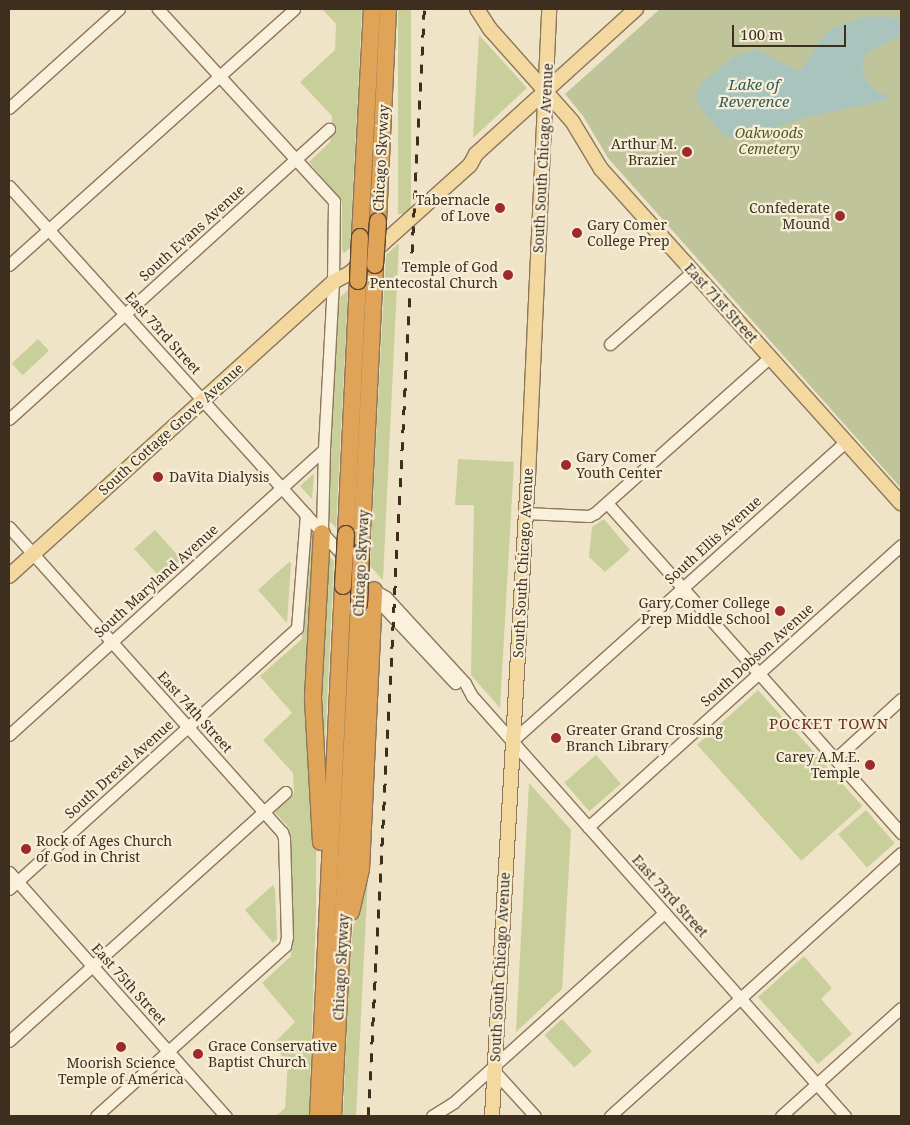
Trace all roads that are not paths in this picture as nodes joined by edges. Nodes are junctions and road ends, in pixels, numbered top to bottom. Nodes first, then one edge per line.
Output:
1 (119, 9) edge
2 (158, 9) edge
3 (294, 9) edge
4 (372, 9) edge
5 (388, 9) edge
6 (465, 9) edge
7 (477, 9) edge
8 (549, 9) edge
9 (636, 9) edge
10 (490, 29) junction
11 (220, 76) junction
12 (546, 90) junction
13 (9, 108) edge
14 (329, 129) dead end
15 (296, 159) junction
16 (9, 186) edge
17 (48, 230) junction
18 (9, 265) edge
19 (692, 271) junction
20 (334, 282) junction
21 (125, 314) junction
22 (610, 344) dead end
23 (770, 357) junction
24 (204, 400) junction
25 (9, 419) edge
26 (846, 441) junction
27 (324, 449) junction
28 (282, 488) junction
29 (607, 503) junction
30 (901, 503) edge
31 (526, 513) junction
32 (306, 514) junction
33 (9, 527) edge
34 (322, 533) junction
35 (901, 545) edge
36 (33, 554) junction
37 (9, 576) edge
38 (683, 588) junction
39 (374, 590) junction
40 (112, 642) junction
41 (760, 674) junction
42 (901, 699) edge
43 (188, 727) junction
44 (9, 735) edge
45 (512, 741) junction
46 (836, 759) junction
47 (286, 792) dead end
48 (264, 812) junction
49 (588, 827) junction
50 (901, 832) edge
51 (901, 853) edge
52 (9, 872) edge
53 (328, 883) junction
54 (13, 885) edge
55 (664, 912) junction
56 (343, 930) junction
57 (92, 966) junction
58 (740, 998) junction
59 (901, 1008) edge
60 (9, 1041) edge
61 (168, 1051) junction
62 (495, 1069) junction
63 (816, 1084) junction
64 (454, 1102) junction
65 (96, 1116) edge
66 (226, 1116) edge
67 (318, 1116) edge
68 (333, 1116) edge
69 (432, 1116) edge
70 (444, 1116) edge
71 (492, 1116) edge
72 (535, 1116) edge
73 (610, 1116) edge
74 (781, 1116) edge
75 (845, 1116) edge

1 - 13 street
2 - 11 street
3 - 11 street
4 - 53 highway, Chicago Skyway, bridge
5 - 56 highway, Chicago Skyway, bridge
6 - 10 main road, East 71st Street
7 - 10 main road, East 71st Street
8 - 12 main road, South South Chicago Avenue
9 - 12 main road, South Cottage Grove Avenue
10 - 12 main road, East 71st Street
11 - 15 street
11 - 17 street
12 - 19 main road, East 71st Street
12 - 20 main road, South Cottage Grove Avenue
12 - 31 main road, South South Chicago Avenue
14 - 15 street, South Evans Avenue
15 - 20 street
15 - 21 street, South Evans Avenue
16 - 17 street, East 73rd Street
17 - 18 street
17 - 21 street, East 73rd Street
19 - 22 street
19 - 23 main road, East 71st Street
20 - 24 main road, South Cottage Grove Avenue
20 - 27 street
21 - 24 street, East 73rd Street
21 - 25 street, South Evans Avenue
23 - 26 main road, East 71st Street
23 - 29 street
24 - 28 street, East 73rd Street
24 - 36 main road, South Cottage Grove Avenue
26 - 30 main road, East 71st Street
26 - 38 street, South Ellis Avenue
27 - 28 street, South Maryland Avenue
27 - 34 street
28 - 32 street, East 73rd Street
28 - 40 street, South Maryland Avenue
29 - 31 street
29 - 38 street
31 - 45 main road, South South Chicago Avenue
32 - 34 street, East 73rd Street
32 - 43 street, South Drexel Avenue
33 - 36 street, East 74th Street
34 - 39 street, East 73rd Street
34 - 53 highway
35 - 41 street, South Dobson Avenue
36 - 37 main road, South Cottage Grove Avenue
36 - 40 street, East 74th Street
38 - 41 street
38 - 45 street, South Ellis Avenue
39 - 45 street, East 73rd Street
39 - 56 highway
40 - 43 street, East 74th Street
40 - 44 street, South Maryland Avenue
41 - 46 street
41 - 49 street, South Dobson Avenue
42 - 46 street
43 - 48 street, East 74th Street
43 - 54 street, South Drexel Avenue
45 - 49 street, East 73rd Street
45 - 62 main road, South South Chicago Avenue
46 - 50 street
47 - 48 street
48 - 57 street
48 - 61 street, East 74th Street
49 - 55 street, East 73rd Street
51 - 58 street
52 - 54 street, East 75th Street
53 - 67 highway, Chicago Skyway
54 - 57 street, East 75th Street
55 - 58 street, East 73rd Street
55 - 62 street
56 - 68 highway, Chicago Skyway
57 - 60 street
57 - 61 street, East 75th Street
58 - 63 street, East 73rd Street
58 - 73 street
59 - 63 street
61 - 65 street
61 - 66 street, East 75th Street
62 - 64 street
62 - 71 main road, South South Chicago Avenue
62 - 72 street
63 - 74 street
63 - 75 street, East 73rd Street
64 - 69 street
64 - 70 street

